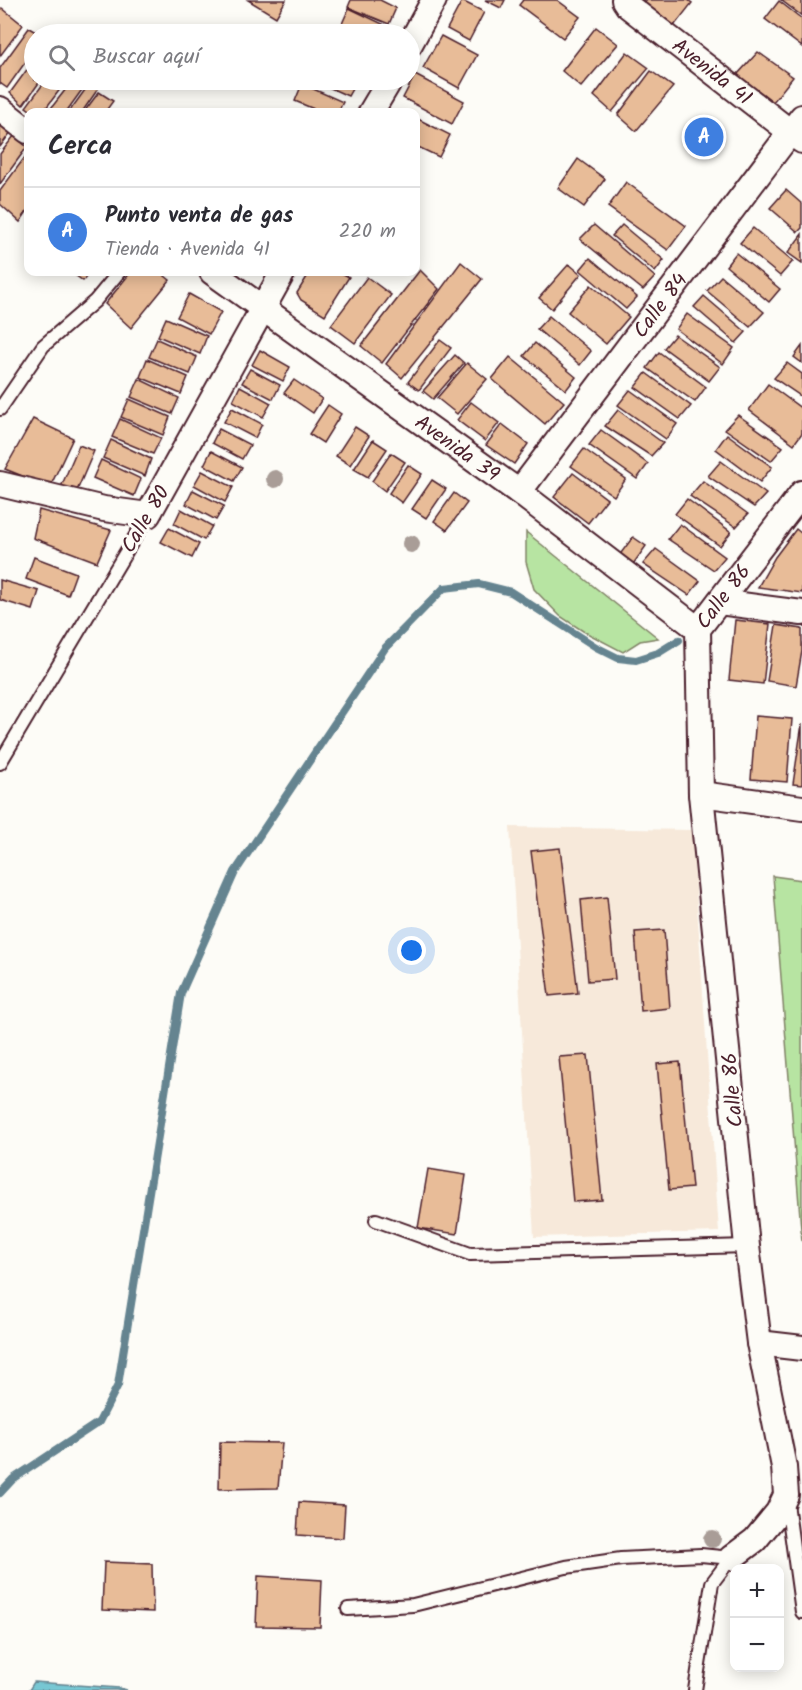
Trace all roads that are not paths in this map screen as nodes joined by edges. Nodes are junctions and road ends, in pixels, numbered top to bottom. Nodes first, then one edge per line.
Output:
1 (434, 0) edge
2 (624, 0) edge
3 (420, 26) edge
4 (384, 90) edge
5 (373, 108) edge
6 (0, 109) edge
7 (24, 128) edge
8 (798, 130) edge
9 (116, 276) edge
10 (217, 276) edge
11 (281, 276) edge
12 (262, 309) junction
13 (0, 409) edge
14 (0, 484) edge
15 (519, 492) junction
16 (802, 493) edge
17 (148, 515) junction
18 (719, 602) junction
19 (802, 613) edge
20 (698, 629) junction
21 (0, 763) edge
22 (701, 794) junction
23 (802, 808) edge
24 (376, 1220) dead end
25 (747, 1246) junction
26 (759, 1342) junction
27 (802, 1348) edge
28 (786, 1495) junction
29 (731, 1558) junction
30 (348, 1609) dead end
31 (802, 1612) edge
32 (695, 1690) edge

1 - 3 street
2 - 8 street, Avenida 41
4 - 5 street
6 - 7 street
8 - 15 street, Calle 84
9 - 13 lane
10 - 12 street, Avenida 39
11 - 12 street, Calle 80
12 - 15 street, Avenida 39
12 - 17 street, Calle 80
14 - 17 street
15 - 20 street, Avenida 39
16 - 18 street, Calle 86
17 - 21 lane, Calle 80
18 - 19 street
18 - 20 street, Calle 86
20 - 22 street, Calle 86
22 - 23 street
22 - 25 street, Calle 86
24 - 25 lane
25 - 26 street, Calle 86
26 - 27 street
26 - 28 street, Calle 86
28 - 29 street
28 - 31 lane
29 - 30 lane
29 - 32 lane

